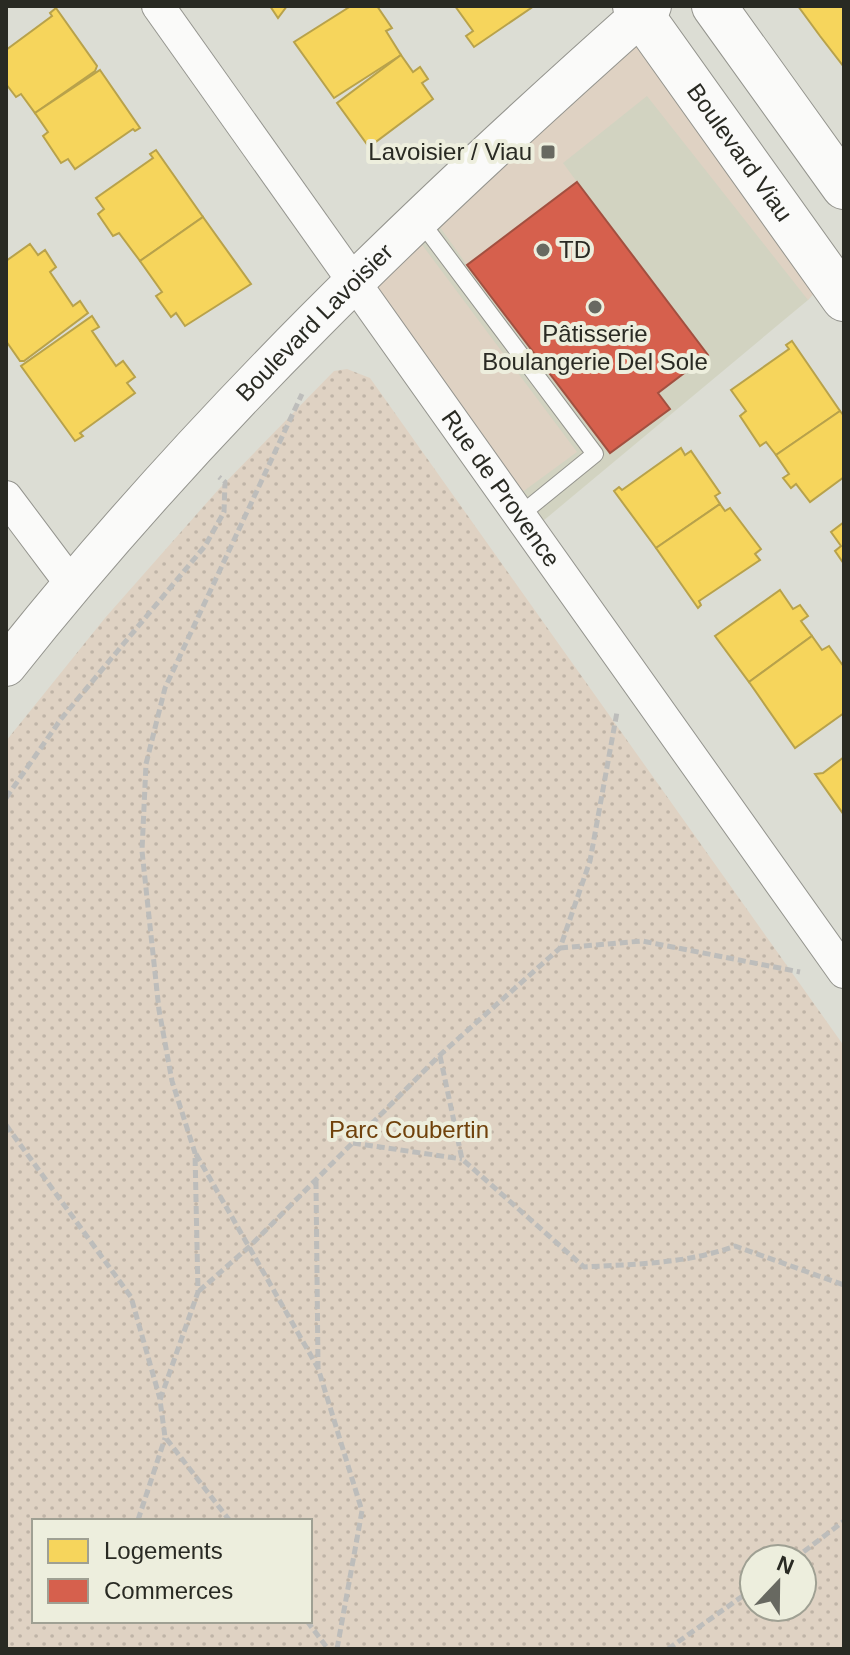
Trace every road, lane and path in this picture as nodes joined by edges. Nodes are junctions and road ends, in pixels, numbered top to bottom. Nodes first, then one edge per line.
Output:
1 (158, 6) edge
2 (714, 6) edge
3 (643, 9) edge
4 (844, 187) edge
5 (418, 217) junction
6 (354, 281) junction
7 (844, 299) edge
8 (308, 382) dead end
9 (191, 451) junction
10 (6, 497) edge
11 (520, 515) junction
12 (72, 585) junction
13 (626, 664) junction
14 (6, 666) edge
15 (6, 798) edge
16 (560, 948) junction
17 (828, 973) edge
18 (440, 1055) junction
19 (6, 1125) edge
20 (353, 1143) junction
21 (195, 1153) junction
22 (462, 1159) junction
23 (316, 1180) junction
24 (250, 1246) junction
25 (844, 1285) edge
26 (198, 1292) junction
27 (318, 1368) junction
28 (160, 1400) junction
29 (165, 1437) junction
30 (138, 1519) edge
31 (228, 1519) edge
32 (844, 1521) edge
33 (815, 1543) edge
34 (738, 1599) edge
35 (308, 1623) edge
36 (328, 1649) edge
37 (337, 1649) edge
38 (668, 1649) edge

1 - 6 street, Rue de Provence
2 - 4 main road
3 - 5 street, Boulevard Lavoisier
3 - 7 main road, Boulevard Viau
5 - 6 street, Boulevard Lavoisier
5 - 11 lane
6 - 9 street, Boulevard Lavoisier
6 - 11 street, Rue de Provence
8 - 21 path
9 - 12 street, Boulevard Lavoisier
9 - 15 path
10 - 12 street
11 - 13 street, Rue de Provence
12 - 14 street, Boulevard Lavoisier
13 - 16 path
13 - 17 street, Rue de Provence
16 - 17 path
16 - 18 path
18 - 20 path
18 - 22 path
19 - 28 path
20 - 22 path
20 - 23 path
21 - 24 path
21 - 26 path
22 - 25 path
23 - 24 path
23 - 27 path
24 - 26 path
24 - 27 path
26 - 28 path
27 - 37 path
28 - 29 path
29 - 30 path
29 - 31 path
32 - 33 path
34 - 38 path
35 - 36 path

